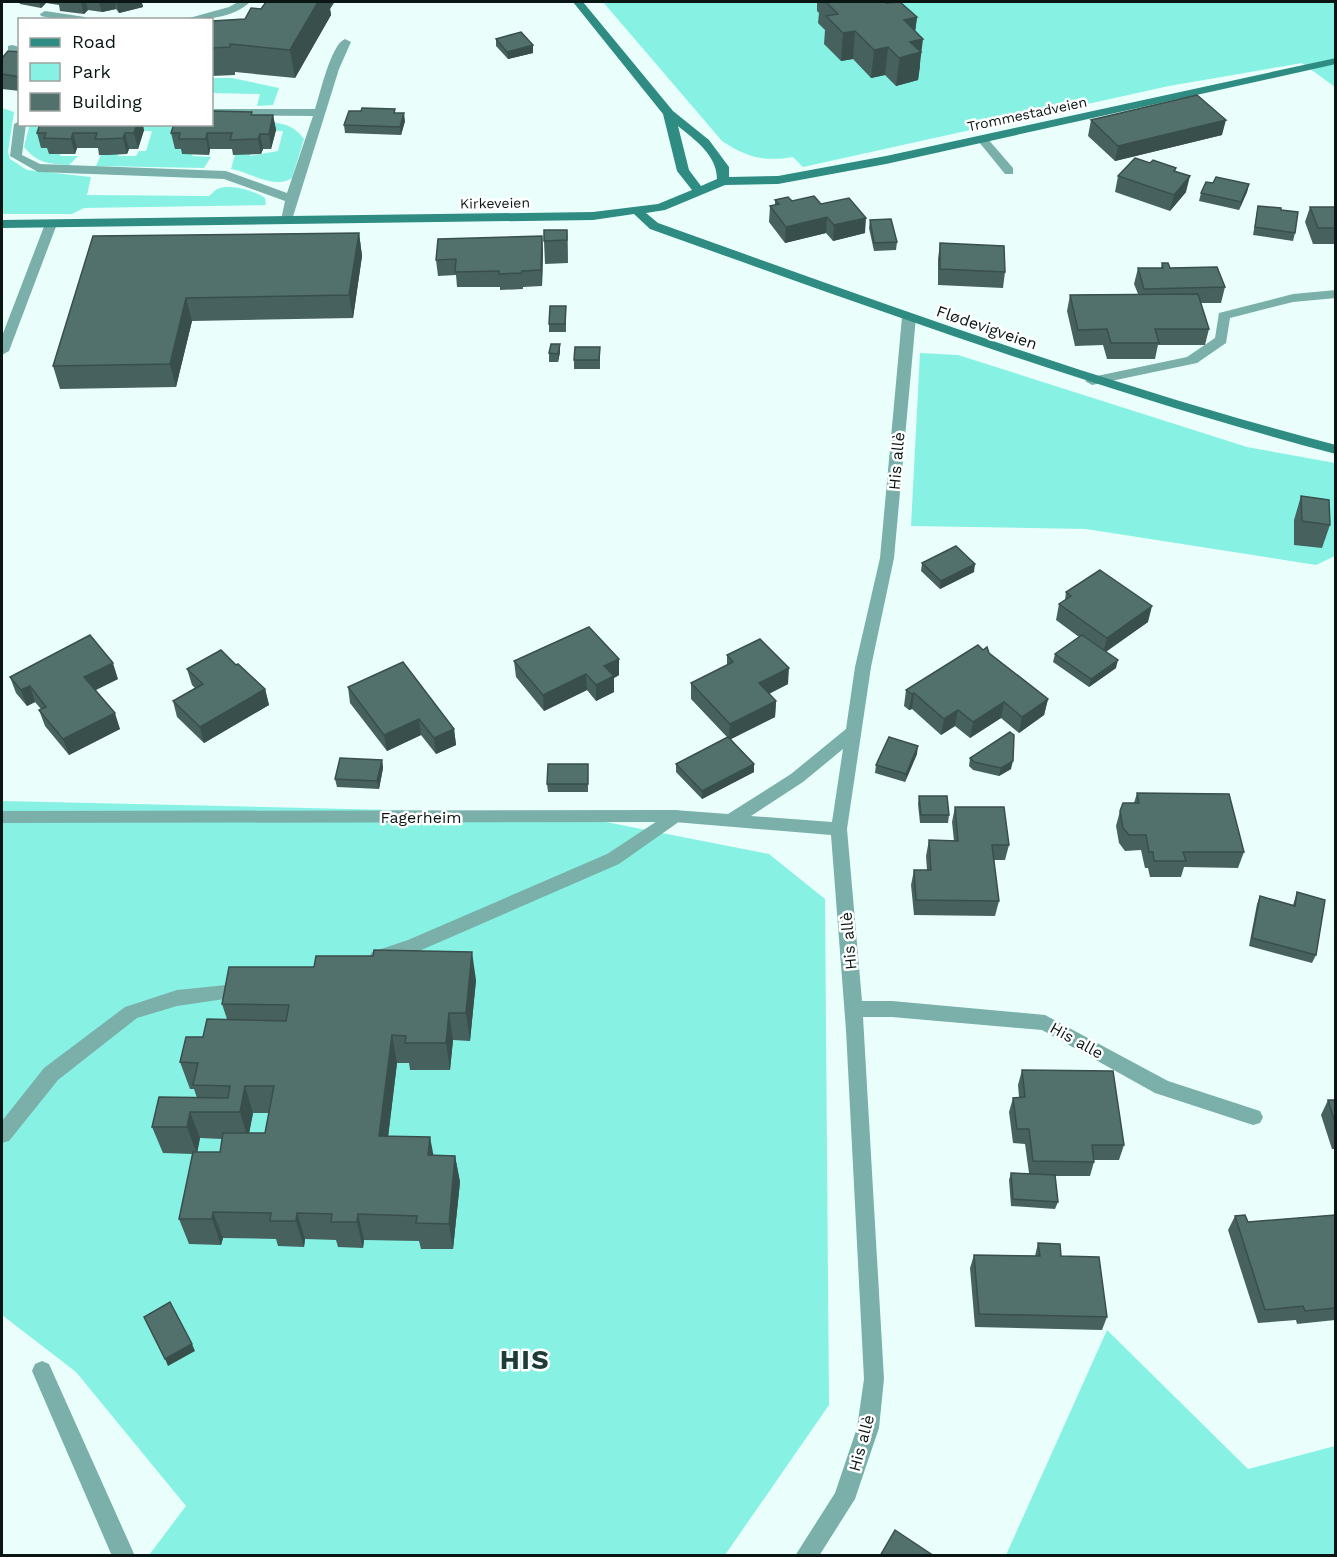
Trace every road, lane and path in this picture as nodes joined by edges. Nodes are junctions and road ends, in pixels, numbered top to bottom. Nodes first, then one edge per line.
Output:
1 (245, 2) edge
2 (578, 2) edge
3 (45, 14) dead end
4 (72, 18) edge
5 (195, 18) edge
6 (345, 42) dead end
7 (1335, 61) edge
8 (213, 112) edge
9 (320, 113) junction
10 (669, 113) junction
11 (20, 126) edge
12 (983, 140) junction
13 (1009, 171) dead end
14 (723, 181) junction
15 (699, 191) junction
16 (291, 199) junction
17 (638, 211) junction
18 (287, 220) junction
19 (2, 224) edge
20 (51, 224) junction
21 (1335, 294) edge
22 (909, 317) junction
23 (2, 351) edge
24 (1092, 381) junction
25 (1335, 450) edge
26 (851, 733) junction
27 (674, 816) junction
28 (2, 817) edge
29 (730, 821) junction
30 (839, 829) junction
31 (357, 964) edge
32 (267, 987) edge
33 (854, 1009) junction
34 (1253, 1117) dead end
35 (2, 1135) edge
36 (42, 1371) dead end
37 (124, 1556) edge
38 (806, 1556) edge

1 - 5 street
2 - 10 main road
3 - 4 street
6 - 9 street
7 - 12 main road, Trommestadveien
8 - 9 street
9 - 16 street
10 - 14 main road
10 - 15 main road
11 - 16 street
12 - 13 street
12 - 14 main road, Trommestadveien
14 - 15 main road, Kirkeveien
15 - 17 main road, Kirkeveien
16 - 18 street
17 - 18 main road, Kirkeveien
17 - 22 main road, Flødevigveien
18 - 20 main road, Kirkeveien
19 - 20 main road, Kirkeveien
20 - 23 street
21 - 24 street
22 - 24 main road, Flødevigveien
22 - 26 street, His allè
24 - 25 main road, Flødevigveien
26 - 29 street
26 - 30 street, His allè
27 - 28 street, Fagerheim
27 - 29 street, Fagerheim
27 - 31 street
29 - 30 street, Fagerheim
30 - 33 street, His allè
32 - 35 street
33 - 34 street, His alle
33 - 38 street, His allè
36 - 37 street

